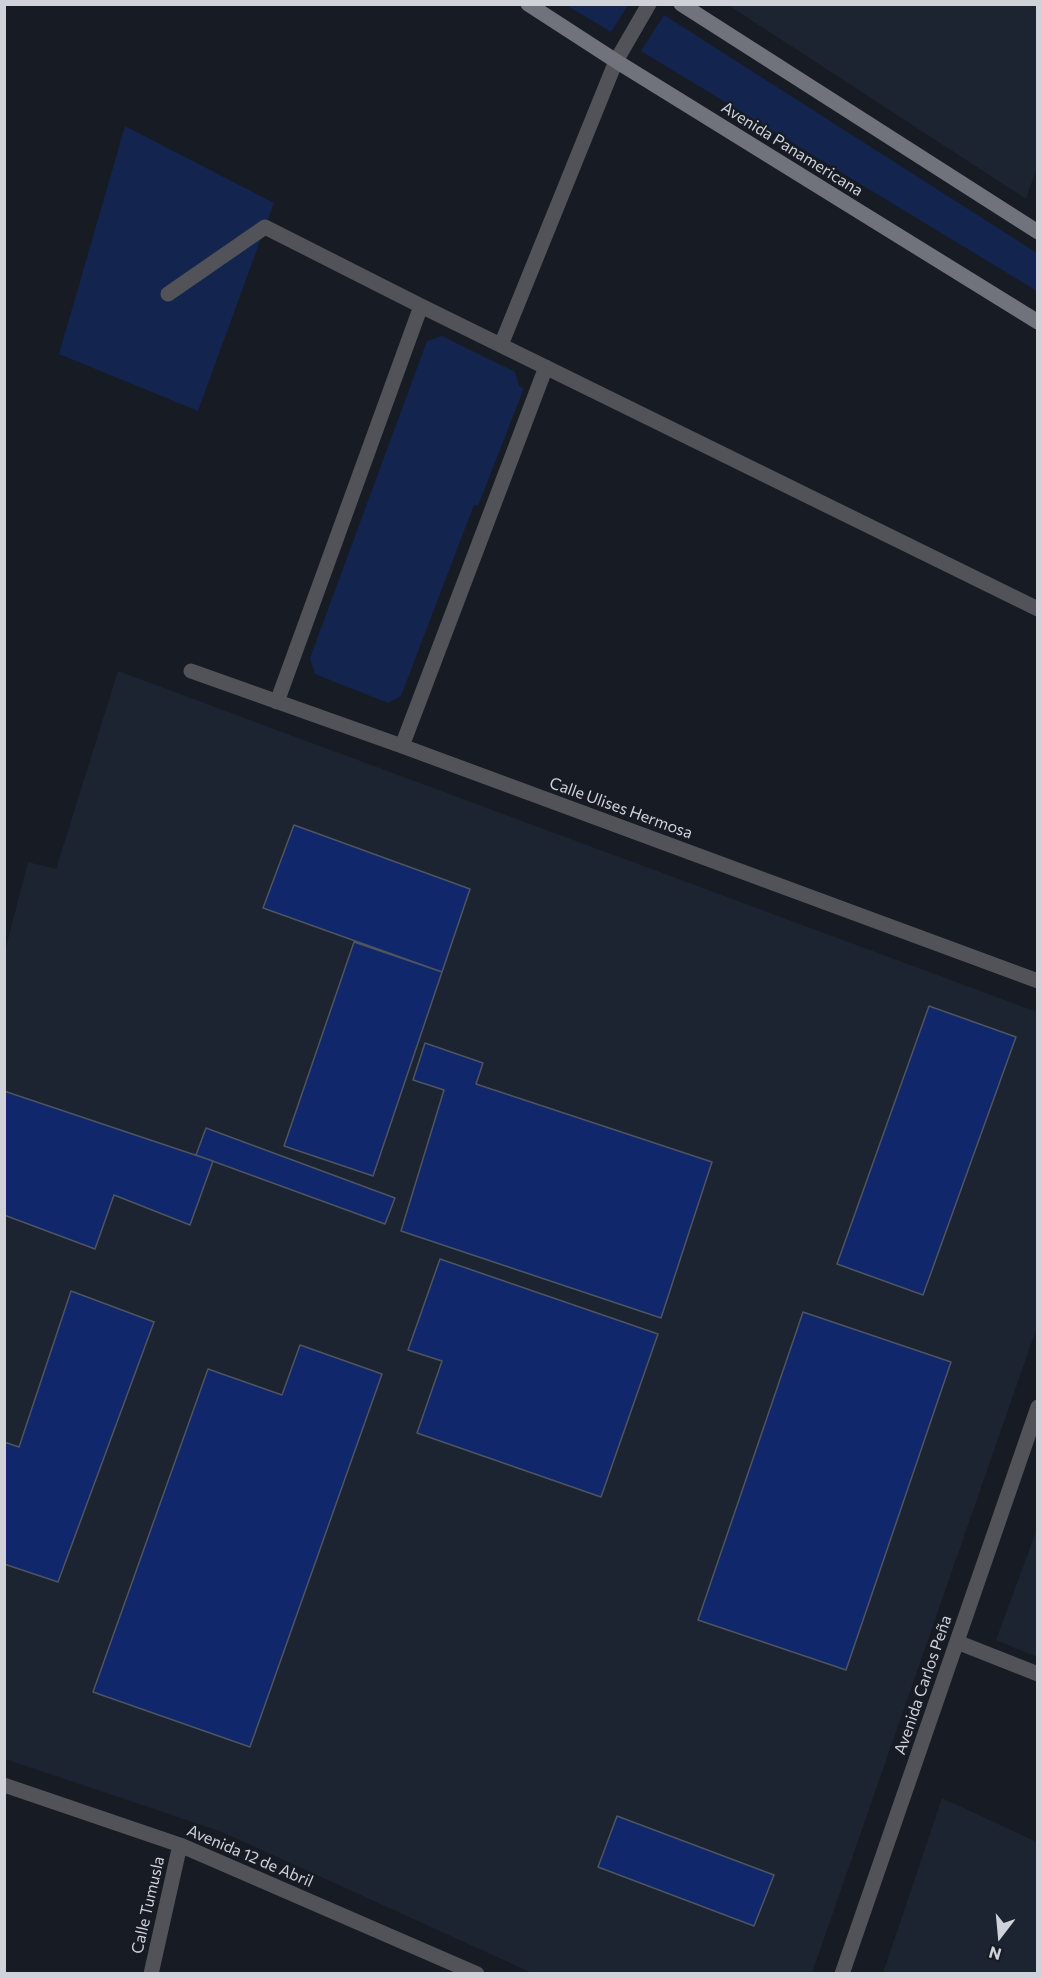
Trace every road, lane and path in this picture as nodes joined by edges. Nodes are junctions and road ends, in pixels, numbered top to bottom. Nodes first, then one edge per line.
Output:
1 (528, 4) edge
2 (649, 4) edge
3 (681, 4) edge
4 (616, 61) junction
5 (1038, 232) edge
6 (168, 294) dead end
7 (421, 306) junction
8 (1038, 322) edge
9 (501, 345) junction
10 (546, 367) junction
11 (1038, 609) edge
12 (191, 671) dead end
13 (277, 702) junction
14 (402, 746) junction
15 (1038, 981) edge
16 (1038, 1407) edge
17 (957, 1642) junction
18 (1038, 1674) edge
19 (4, 1785) edge
20 (180, 1845) junction
21 (151, 1974) edge
22 (477, 1974) edge
23 (842, 1974) edge

1 - 4 main road, Avenida Panamericana
2 - 4 street
3 - 5 main road
4 - 8 main road, Avenida Panamericana
4 - 9 street
6 - 7 street
7 - 9 street
7 - 13 street
9 - 10 street
10 - 11 street
10 - 14 street
12 - 13 street, Calle Ulises Hermosa
13 - 14 street, Calle Ulises Hermosa
14 - 15 street, Calle Ulises Hermosa
16 - 17 street, Avenida Carlos Peña
17 - 18 street
17 - 23 street, Avenida Carlos Peña
19 - 20 street, Avenida 12 de Abril
20 - 21 street, Calle Tumusla
20 - 22 street, Avenida 12 de Abril

